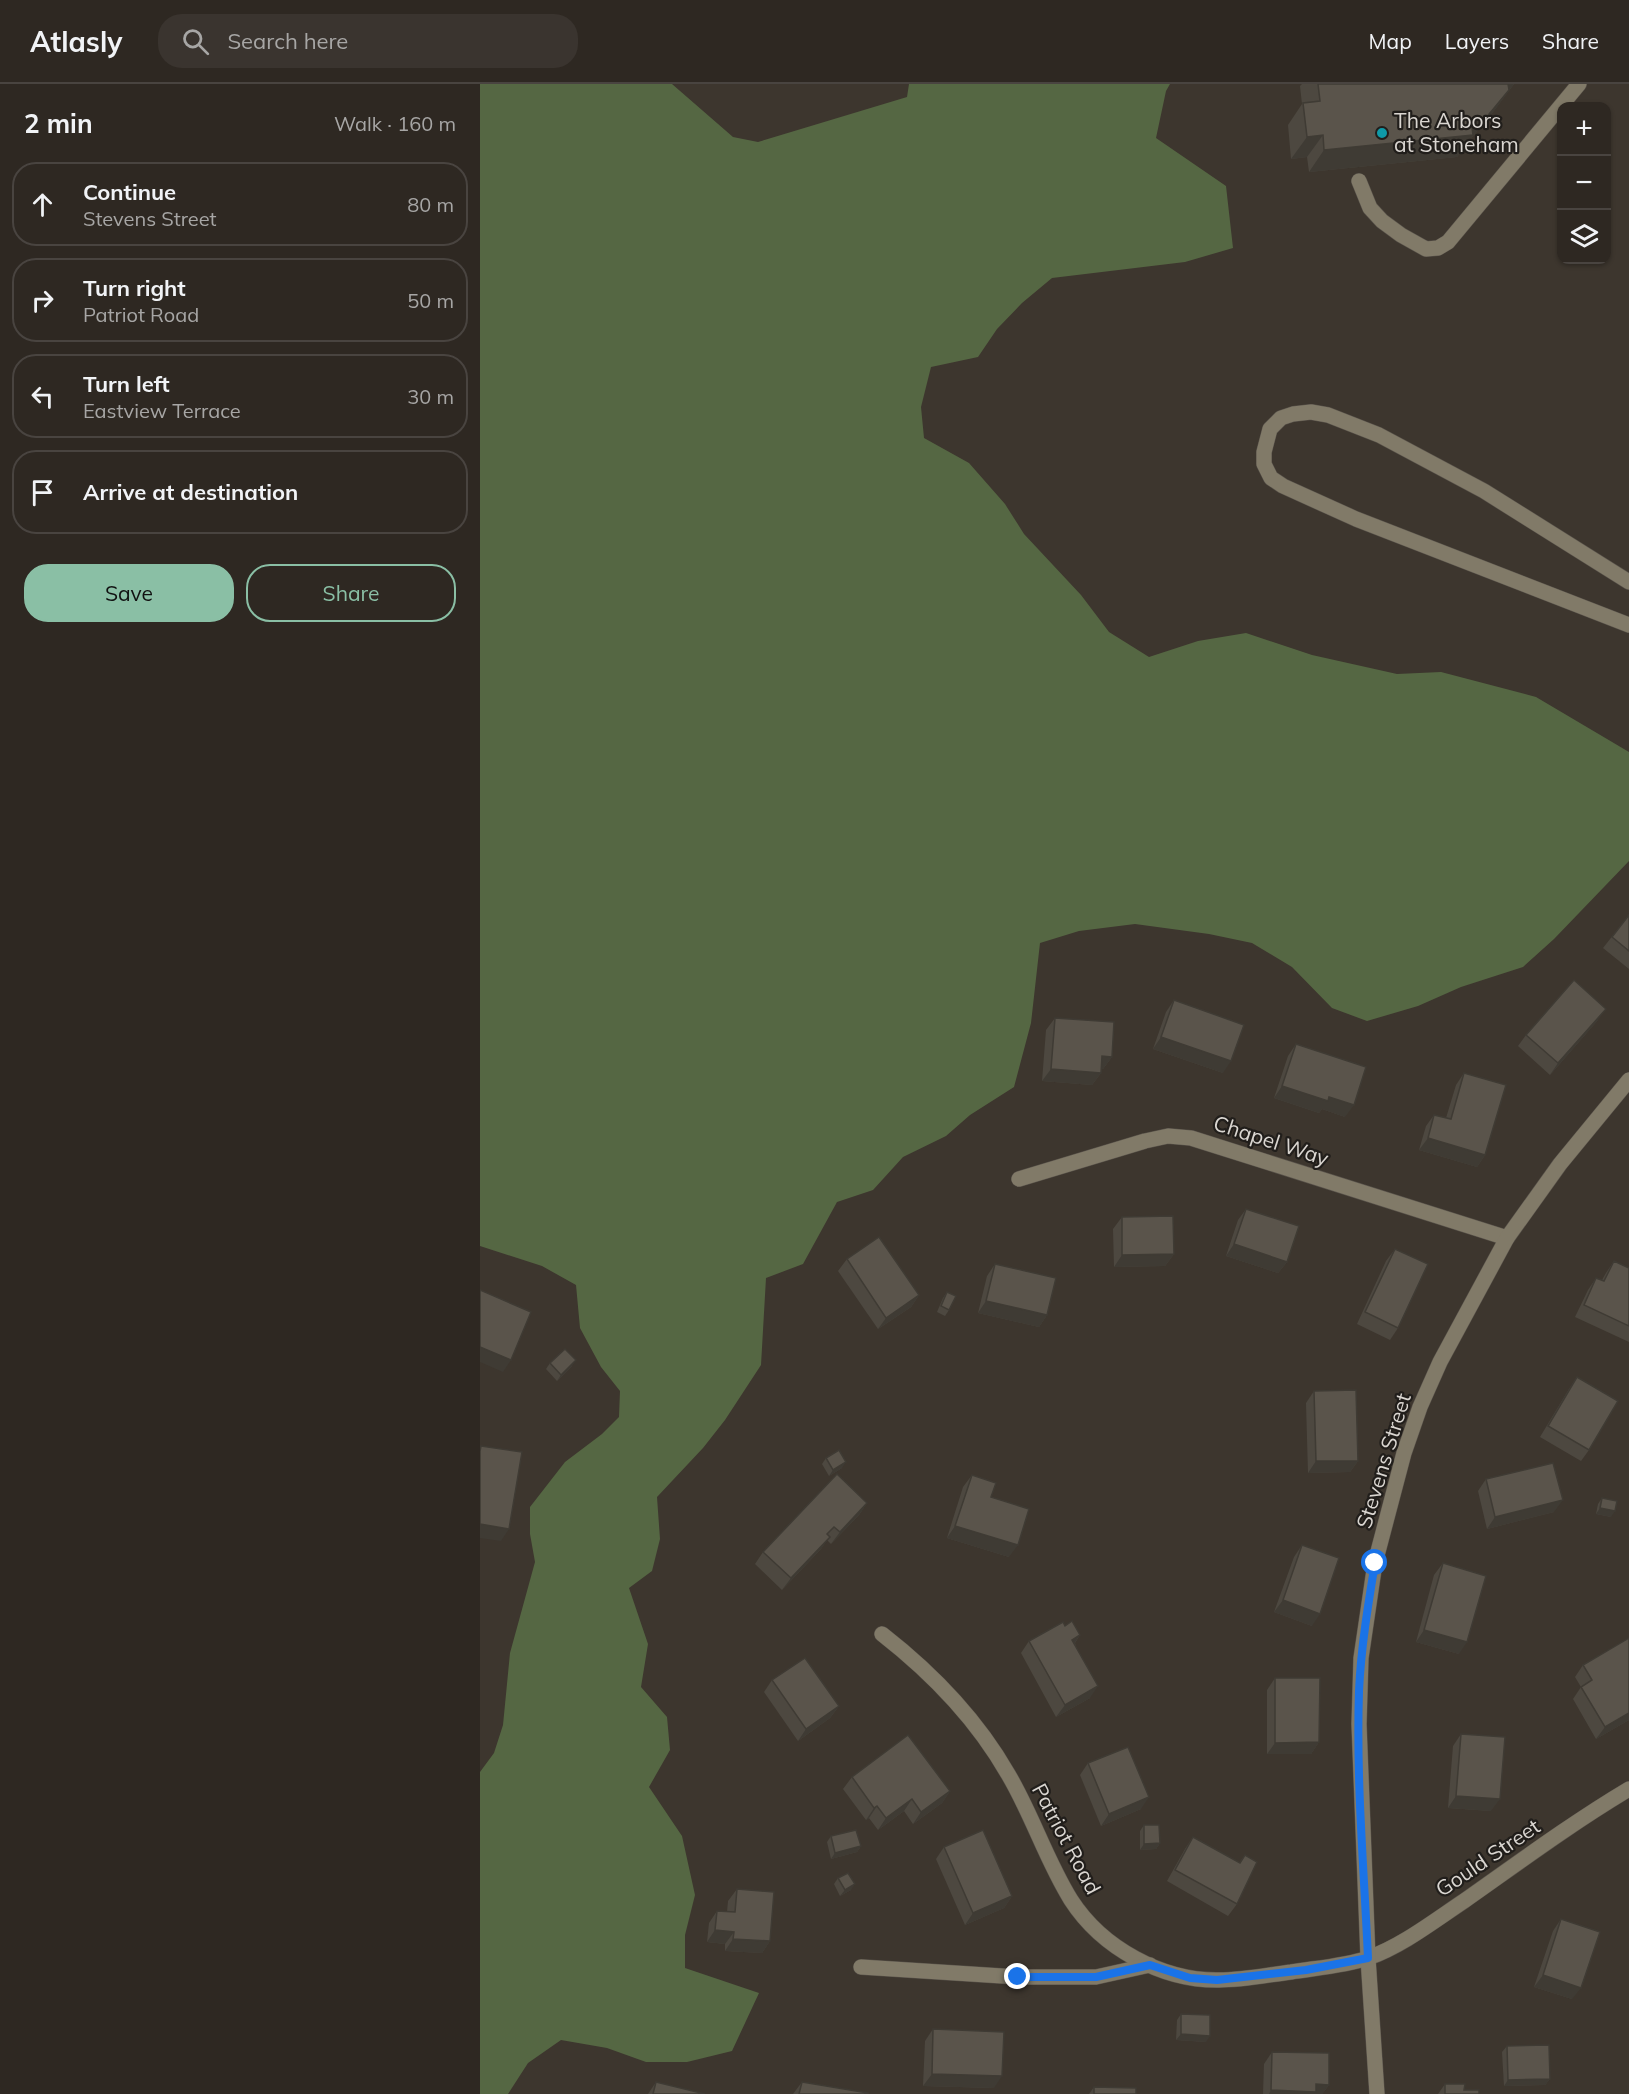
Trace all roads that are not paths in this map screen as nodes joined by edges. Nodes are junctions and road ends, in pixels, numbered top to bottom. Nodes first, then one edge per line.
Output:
1 (1579, 84) edge
2 (1359, 181) dead end
3 (1629, 582) edge
4 (1629, 625) edge
5 (1629, 1080) edge
6 (1018, 1179) dead end
7 (1507, 1238) junction
8 (882, 1634) dead end
9 (1629, 1789) edge
10 (1368, 1958) junction
11 (1150, 1965) junction
12 (861, 1967) dead end
13 (1377, 2094) edge

1 - 2 street
3 - 4 street
5 - 7 street, Stevens Street
6 - 7 street, Chapel Way
7 - 10 street, Stevens Street
8 - 11 street, Patriot Road
9 - 10 street, Gould Street
10 - 11 street, Patriot Road
10 - 13 street, Stevens Street
11 - 12 street

